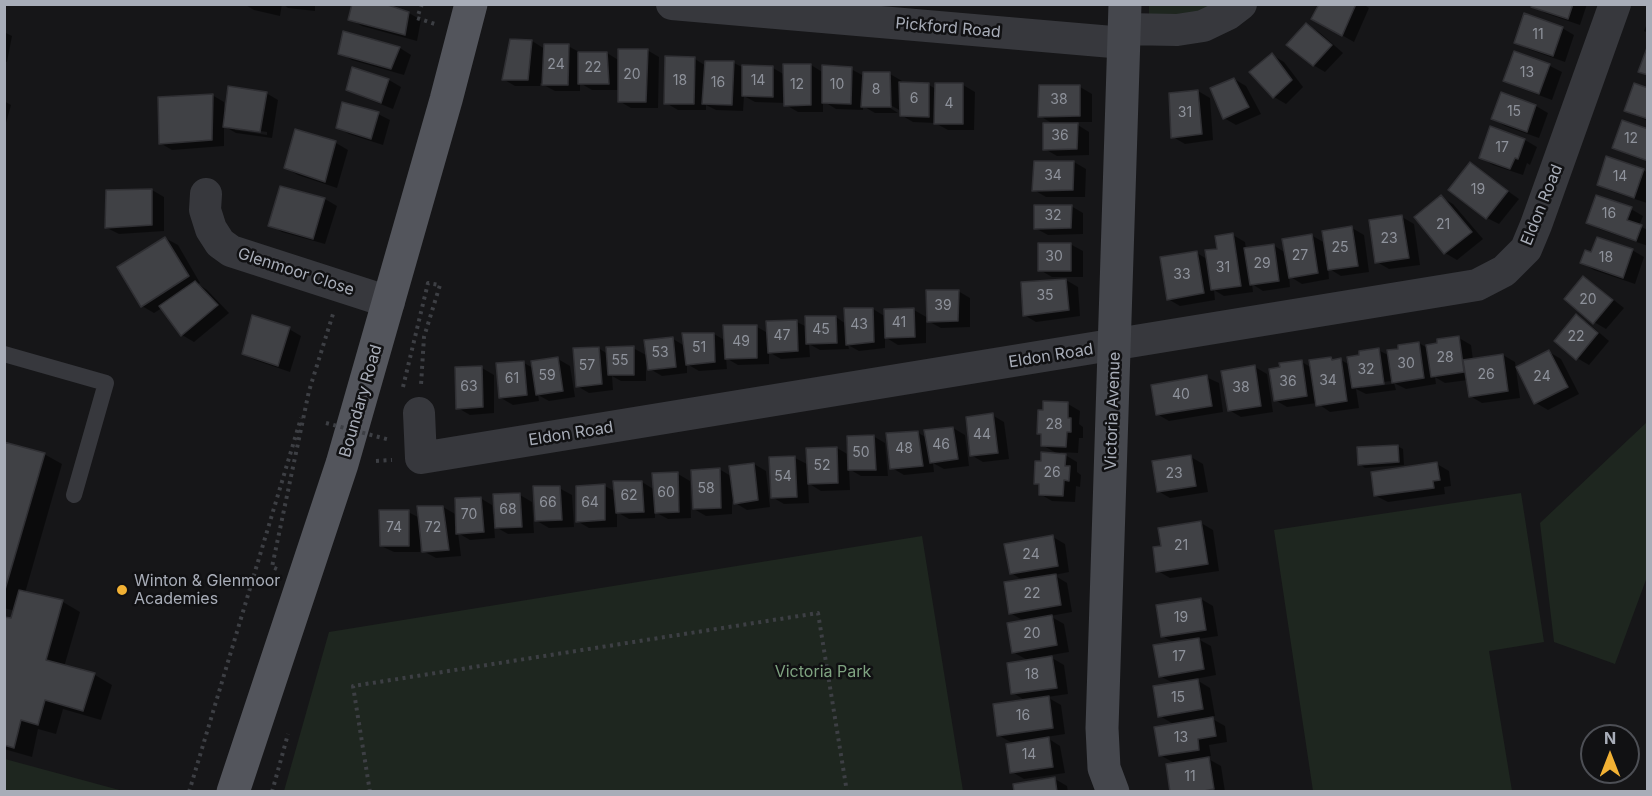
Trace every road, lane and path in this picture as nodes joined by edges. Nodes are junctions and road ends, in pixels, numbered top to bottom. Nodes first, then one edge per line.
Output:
1 (471, 4) edge
2 (672, 4) edge
3 (1241, 4) edge
4 (1615, 4) edge
5 (678, 5) edge
6 (773, 9) edge
7 (1124, 26) edge
8 (206, 194) dead end
9 (342, 288) junction
10 (389, 302) junction
11 (1115, 346) junction
12 (4, 354) edge
13 (309, 391) junction
14 (404, 412) junction
15 (323, 434) dead end
16 (74, 495) dead end
17 (283, 571) dead end
18 (189, 792) edge
19 (233, 792) edge
20 (370, 792) edge
21 (847, 792) edge
22 (1113, 792) edge

1 - 10 main road, Boundary Road
2 - 5 street, Pickford Road
3 - 7 street
4 - 11 street, Eldon Road
5 - 6 street, Pickford Road
6 - 7 street, Pickford Road
7 - 11 street, Victoria Avenue
8 - 9 street, Glenmoor Close
9 - 10 street, Glenmoor Close
9 - 13 path
10 - 19 main road, Boundary Road
11 - 14 street, Eldon Road
11 - 22 street, Victoria Avenue
12 - 16 lane
13 - 17 path
13 - 18 path
14 - 14 path
14 - 15 path, bridge
20 - 21 path

